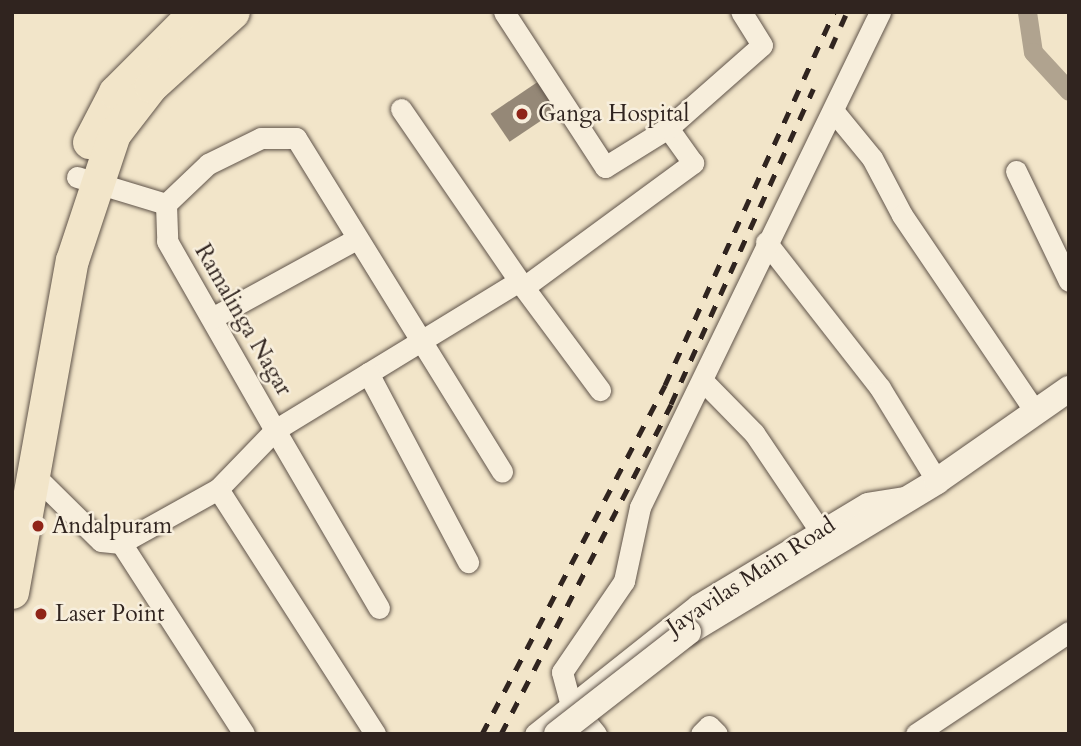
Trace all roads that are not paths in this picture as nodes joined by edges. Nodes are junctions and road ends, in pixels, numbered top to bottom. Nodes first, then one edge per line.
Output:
1 (195, 12) edge
2 (233, 12) edge
3 (504, 12) edge
4 (741, 12) edge
5 (880, 12) edge
6 (401, 109) dead end
7 (835, 113) junction
8 (668, 128) junction
9 (1016, 171) dead end
10 (87, 181) junction
11 (166, 204) junction
12 (356, 239) junction
13 (765, 242) junction
14 (1069, 281) edge
15 (521, 284) junction
16 (212, 318) junction
17 (421, 341) junction
18 (368, 373) junction
19 (703, 381) junction
20 (1069, 389) edge
21 (600, 390) dead end
22 (1037, 413) junction
23 (275, 430) junction
24 (502, 471) dead end
25 (27, 472) edge
26 (937, 481) junction
27 (218, 489) junction
28 (913, 495) junction
29 (820, 531) junction
30 (121, 543) junction
31 (468, 562) dead end
32 (12, 592) edge
33 (379, 608) dead end
34 (1069, 632) edge
35 (570, 702) junction
36 (244, 734) edge
37 (375, 734) edge
38 (535, 734) edge
39 (557, 734) edge
40 (596, 734) edge
41 (701, 734) edge
42 (717, 734) edge
43 (916, 734) edge

1 - 10 main road
2 - 10 main road
3 - 8 street
4 - 8 street
5 - 7 street
6 - 15 street
7 - 13 street
7 - 22 street
8 - 15 street, Ramalinga Nagar
9 - 14 street
10 - 11 street
10 - 25 main road
11 - 12 street
11 - 16 street, Ramalinga Nagar
12 - 16 street
12 - 17 street
13 - 19 street
13 - 26 street
15 - 17 street, Ramalinga Nagar
15 - 21 street
16 - 23 street, Ramalinga Nagar
17 - 18 street, Ramalinga Nagar
17 - 24 street
18 - 23 street, Ramalinga Nagar
18 - 31 street
19 - 29 street
19 - 35 street
20 - 22 street, Jayavilas Main Road
22 - 26 street, Jayavilas Main Road
23 - 27 street
23 - 33 street
25 - 30 street
25 - 32 main road
26 - 28 street, Jayavilas Main Road
27 - 30 street
27 - 37 street
28 - 29 street, Jayavilas Main Road
28 - 39 street, Jayavilas Main Road, bridge
29 - 35 street, Jayavilas Main Road
30 - 36 street
34 - 43 street
35 - 38 street, Jayavilas Main Road
35 - 40 street
41 - 42 street

